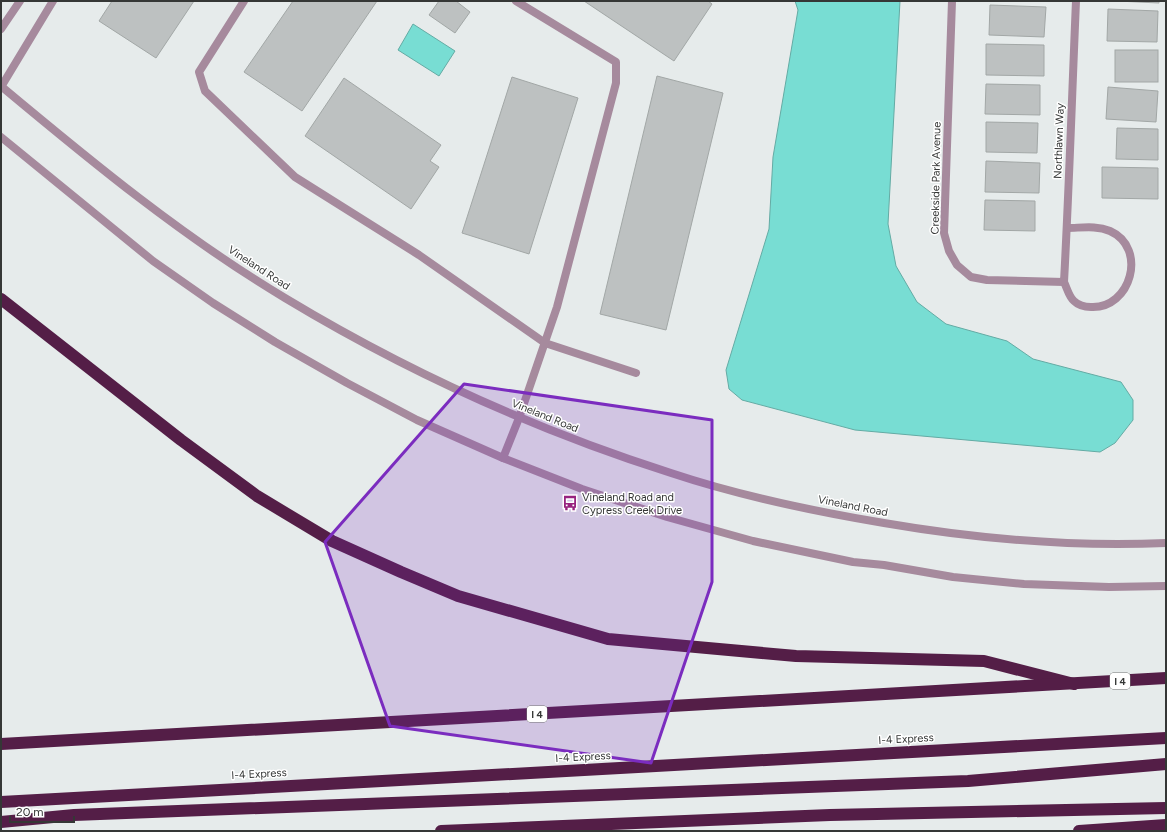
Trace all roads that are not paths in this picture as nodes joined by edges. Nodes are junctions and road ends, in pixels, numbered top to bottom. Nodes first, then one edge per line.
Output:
1 (20, 1) edge
2 (53, 1) edge
3 (244, 1) edge
4 (516, 1) edge
5 (952, 1) edge
6 (1076, 1) edge
7 (1, 29) edge
8 (1, 87) edge
9 (1, 137) edge
10 (1067, 228) junction
11 (1064, 282) junction
12 (1, 299) edge
13 (545, 343) junction
14 (636, 373) dead end
15 (519, 418) junction
16 (503, 458) junction
17 (1166, 543) edge
18 (1166, 586) edge
19 (1166, 678) edge
20 (1074, 684) junction
21 (1166, 738) edge
22 (1, 744) edge
23 (1166, 764) edge
24 (1, 802) edge
25 (1166, 808) edge
26 (1, 822) edge
27 (1166, 825) edge
28 (440, 831) edge
29 (1079, 831) edge

1 - 7 street
2 - 8 street
3 - 13 street
4 - 13 street
5 - 11 street, Creekside Park Avenue
6 - 10 street, Northlawn Way
8 - 15 street, Vineland Road
9 - 16 street
10 - 11 street, Northlawn Way
10 - 11 street
12 - 20 highway
13 - 14 street
13 - 15 street
15 - 16 street
15 - 17 street, Vineland Road
16 - 18 street
19 - 20 highway, I 4
20 - 22 highway, I 4
21 - 24 highway, I-4 Express
23 - 26 highway
25 - 28 highway
27 - 29 highway

